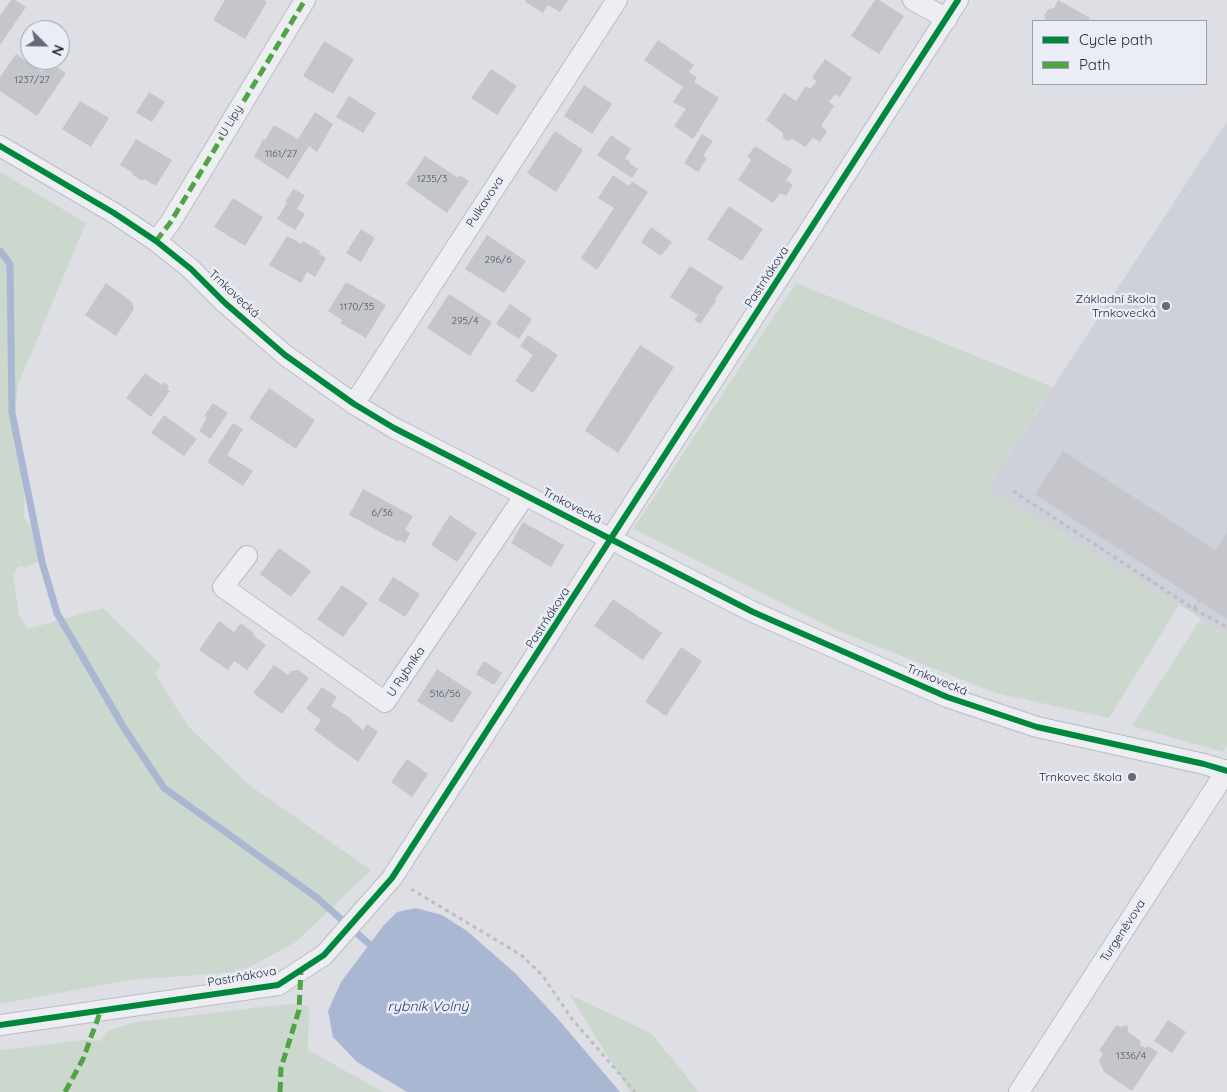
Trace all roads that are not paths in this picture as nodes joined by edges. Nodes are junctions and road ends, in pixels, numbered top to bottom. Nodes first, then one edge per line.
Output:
1 (305, 0) edge
2 (617, 0) edge
3 (914, 0) edge
4 (958, 0) edge
5 (947, 19) junction
6 (0, 146) edge
7 (156, 241) junction
8 (354, 404) junction
9 (525, 494) junction
10 (612, 539) junction
11 (247, 556) dead end
12 (1227, 770) edge
13 (0, 1025) edge
14 (1019, 1092) edge

1 - 7 street, U Lípy
2 - 8 street, Pulkavova
3 - 5 street
4 - 5 street, Pastrňákova
5 - 10 street, Pastrňákova
6 - 7 street, Trnkovecká
7 - 8 street, Trnkovecká
8 - 9 street, Trnkovecká
9 - 10 street, Trnkovecká
9 - 11 street, U Rybníka
10 - 12 street, Trnkovecká
10 - 13 street, Pastrňákova
12 - 14 street, Turgeněvova

